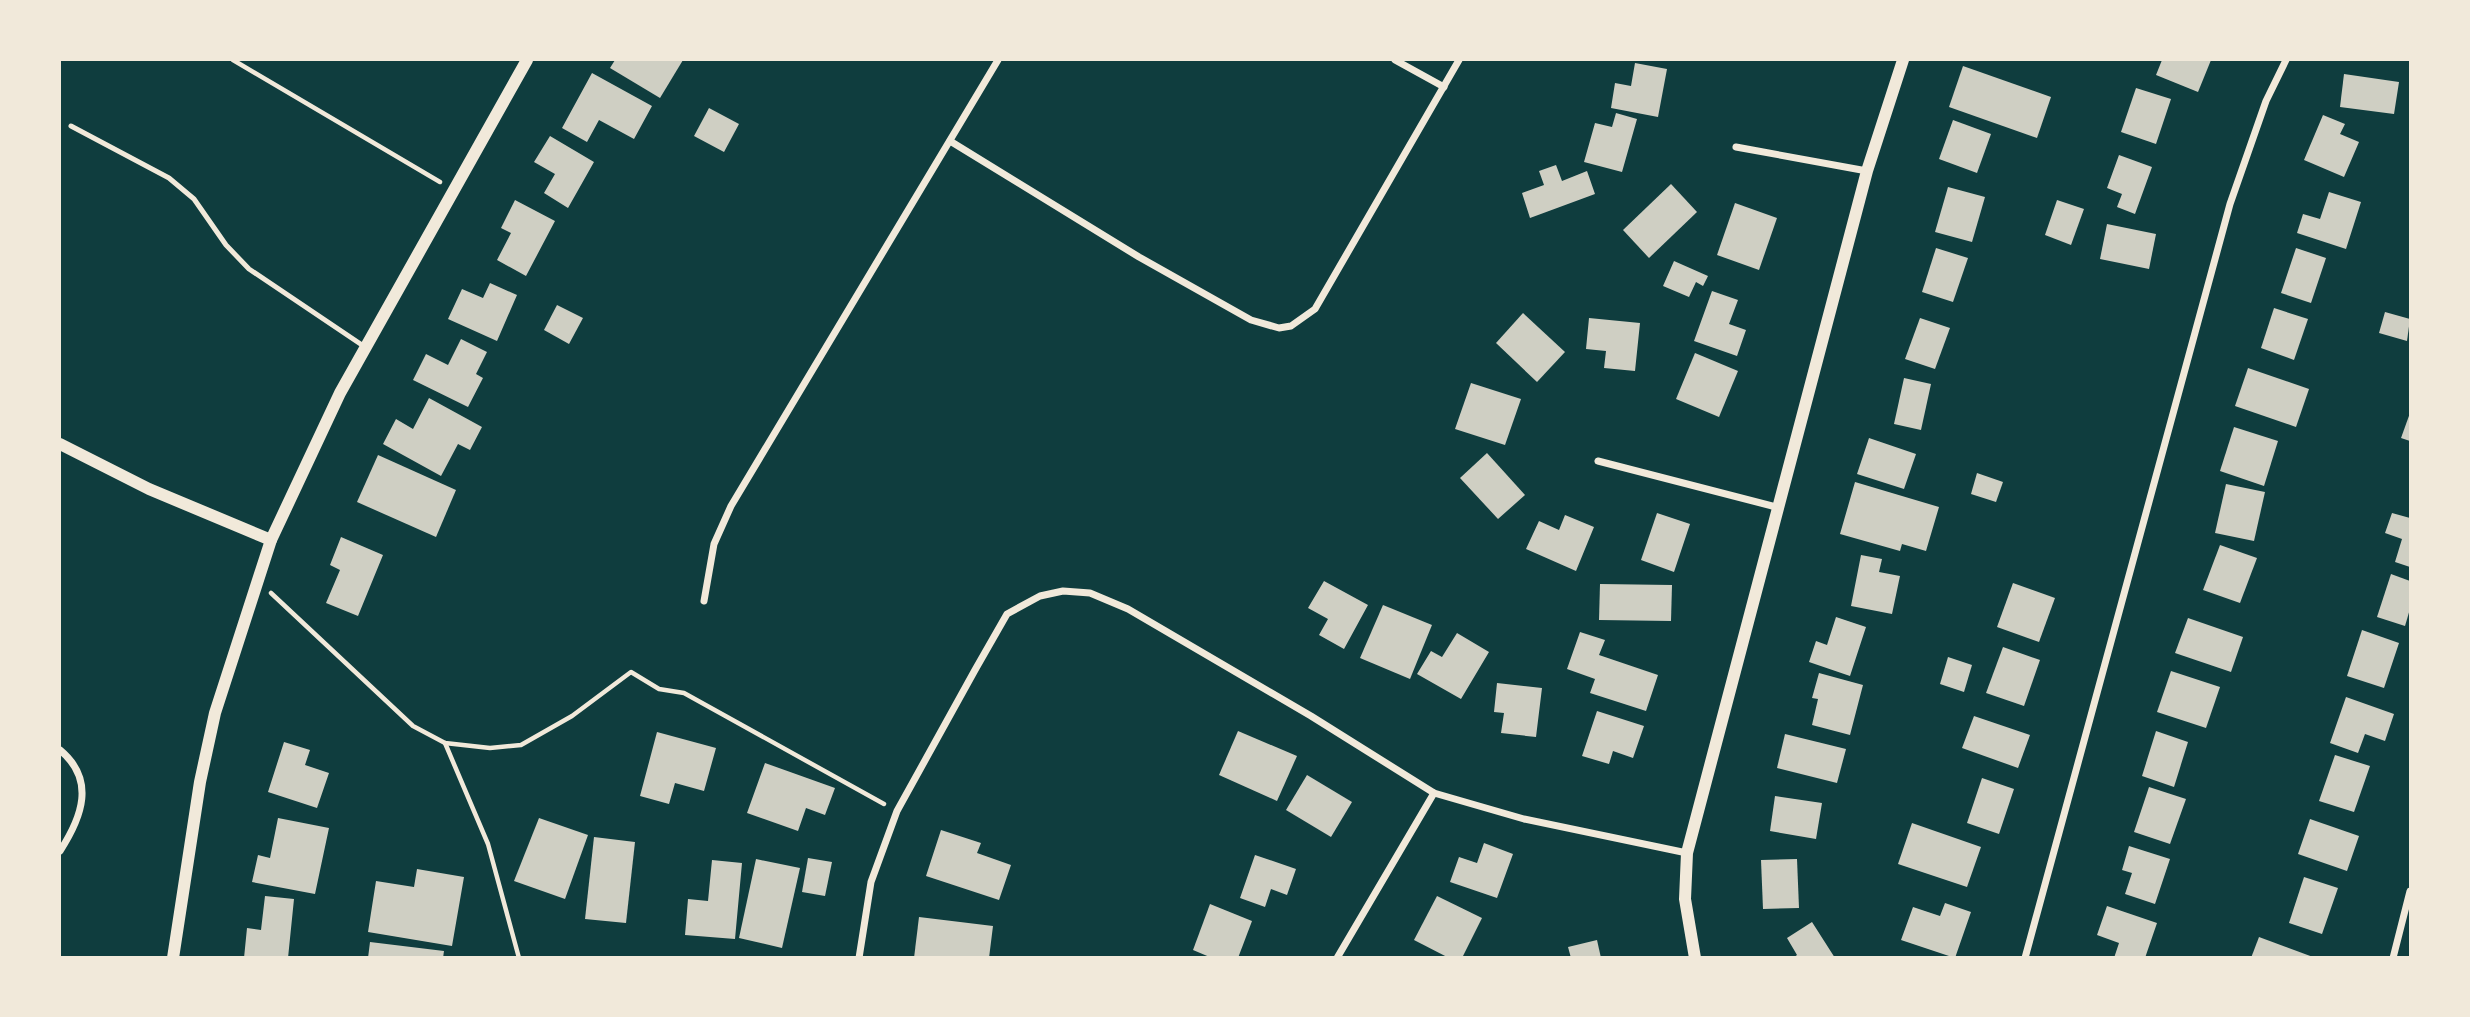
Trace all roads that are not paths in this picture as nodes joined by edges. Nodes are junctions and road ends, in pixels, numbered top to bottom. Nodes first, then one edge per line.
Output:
1 (527, 60) edge
2 (998, 60) edge
3 (1395, 60) edge
4 (1460, 60) edge
5 (1903, 60) edge
6 (2286, 60) edge
7 (1444, 87) junction
8 (71, 125) dead end
9 (950, 141) junction
10 (1735, 146) dead end
11 (1867, 170) junction
12 (365, 347) junction
13 (60, 444) edge
14 (1598, 461) dead end
15 (1776, 507) junction
16 (271, 540) junction
17 (704, 601) dead end
18 (60, 751) edge
19 (1434, 793) junction
20 (60, 850) edge
21 (1686, 853) junction
22 (2410, 891) edge
23 (173, 957) edge
24 (859, 957) edge
25 (1337, 957) edge
26 (1695, 957) edge
27 (2025, 957) edge
28 (2393, 957) edge

1 - 12 street
2 - 9 street
3 - 7 street
4 - 7 street
5 - 11 street
6 - 27 street
7 - 9 street
8 - 12 lane
9 - 17 street
10 - 11 street
11 - 15 street
12 - 16 street
13 - 16 street
14 - 15 street
15 - 21 street
16 - 23 street
18 - 20 street
19 - 21 street
19 - 24 street
19 - 25 street
21 - 26 street
22 - 28 street

